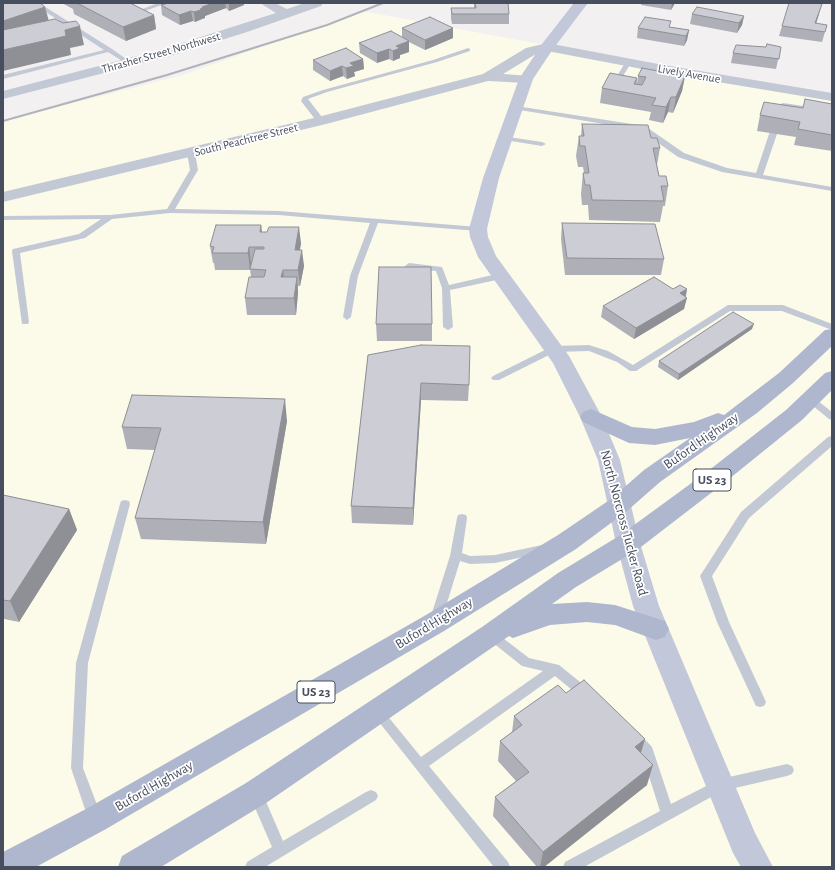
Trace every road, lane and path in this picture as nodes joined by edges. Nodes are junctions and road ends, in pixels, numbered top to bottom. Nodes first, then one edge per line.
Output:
1 (35, 3) edge
2 (164, 3) edge
3 (266, 3) edge
4 (317, 3) edge
5 (582, 3) edge
6 (143, 10) edge
7 (286, 14) junction
8 (547, 47) junction
9 (110, 50) junction
10 (468, 50) dead end
11 (127, 62) junction
12 (628, 63) junction
13 (3, 76) edge
14 (488, 77) junction
15 (526, 79) junction
16 (615, 84) edge
17 (3, 95) edge
18 (832, 97) edge
19 (516, 108) junction
20 (832, 112) edge
21 (777, 120) edge
22 (321, 121) junction
23 (773, 134) edge
24 (505, 138) junction
25 (542, 144) dead end
26 (192, 153) junction
27 (759, 176) junction
28 (832, 189) edge
29 (3, 197) edge
30 (170, 211) junction
31 (110, 217) junction
32 (3, 218) edge
33 (375, 220) junction
34 (478, 229) junction
35 (409, 266) edge
36 (501, 276) junction
37 (446, 288) junction
38 (347, 317) dead end
39 (25, 322) dead end
40 (448, 327) dead end
41 (832, 327) edge
42 (832, 335) edge
43 (553, 349) junction
44 (496, 378) dead end
45 (832, 378) edge
46 (810, 398) junction
47 (749, 408) junction
48 (591, 417) junction
49 (832, 417) edge
50 (832, 440) edge
51 (125, 504) dead end
52 (620, 505) junction
53 (462, 518) dead end
54 (628, 543) junction
55 (561, 546) junction
56 (456, 556) junction
57 (435, 623) junction
58 (656, 629) junction
59 (491, 635) junction
60 (555, 670) junction
61 (596, 701) edge
62 (760, 702) dead end
63 (377, 712) junction
64 (623, 724) edge
65 (420, 765) junction
66 (787, 770) dead end
67 (720, 785) junction
68 (256, 794) junction
69 (371, 796) dead end
70 (668, 814) junction
71 (96, 820) junction
72 (280, 849) junction
73 (6, 867) edge
74 (133, 867) edge
75 (252, 867) edge
76 (503, 867) edge
77 (570, 867) edge
78 (758, 867) edge

1 - 9 lane
2 - 6 lane
3 - 7 street
4 - 7 street, Thrasher Street Northwest
5 - 8 street
7 - 11 street, Thrasher Street Northwest
8 - 12 street, Lively Avenue
8 - 14 street, South Peachtree Street
8 - 15 street
9 - 11 lane
9 - 13 lane
10 - 22 lane
11 - 17 street, Thrasher Street Northwest
12 - 16 lane
12 - 18 street, Lively Avenue
14 - 15 street, South Peachtree Street
14 - 22 street, South Peachtree Street
15 - 19 street
19 - 24 street
19 - 27 lane
20 - 21 lane
22 - 26 street, South Peachtree Street
23 - 27 lane
24 - 25 lane
24 - 34 street
26 - 29 street, South Peachtree Street
26 - 30 lane
27 - 28 lane
30 - 31 lane
30 - 33 lane
31 - 32 lane
31 - 39 lane
33 - 34 lane
33 - 38 lane
34 - 36 street, North Norcross Tucker Road
35 - 37 lane
36 - 37 lane
36 - 43 street, North Norcross Tucker Road
37 - 40 lane
41 - 43 lane
42 - 47 main road, Buford Highway / US 23
43 - 44 lane
43 - 48 street, North Norcross Tucker Road
45 - 46 main road, US 23
46 - 49 lane
46 - 54 main road, US 23
47 - 48 main road
47 - 52 main road, Buford Highway / US 23
48 - 52 street, North Norcross Tucker Road
50 - 62 lane
51 - 71 lane
52 - 54 street, North Norcross Tucker Road
52 - 55 main road, Buford Highway / US 23
53 - 56 lane
54 - 58 street, North Norcross Tucker Road
54 - 59 main road, US 23
55 - 56 lane
55 - 57 main road, Buford Highway / US 23
56 - 57 lane
57 - 71 main road, Buford Highway / US 23
58 - 59 main road
58 - 67 street, North Norcross Tucker Road
59 - 60 lane
59 - 63 main road, US 23
60 - 61 lane
60 - 65 lane
63 - 65 lane
63 - 68 main road, US 23
64 - 70 lane
65 - 76 lane
66 - 67 lane
67 - 70 lane
67 - 78 street, North Norcross Tucker Road
68 - 72 lane
68 - 74 main road, US 23
69 - 72 lane
70 - 77 lane
71 - 73 main road, Buford Highway / US 23
72 - 75 lane

